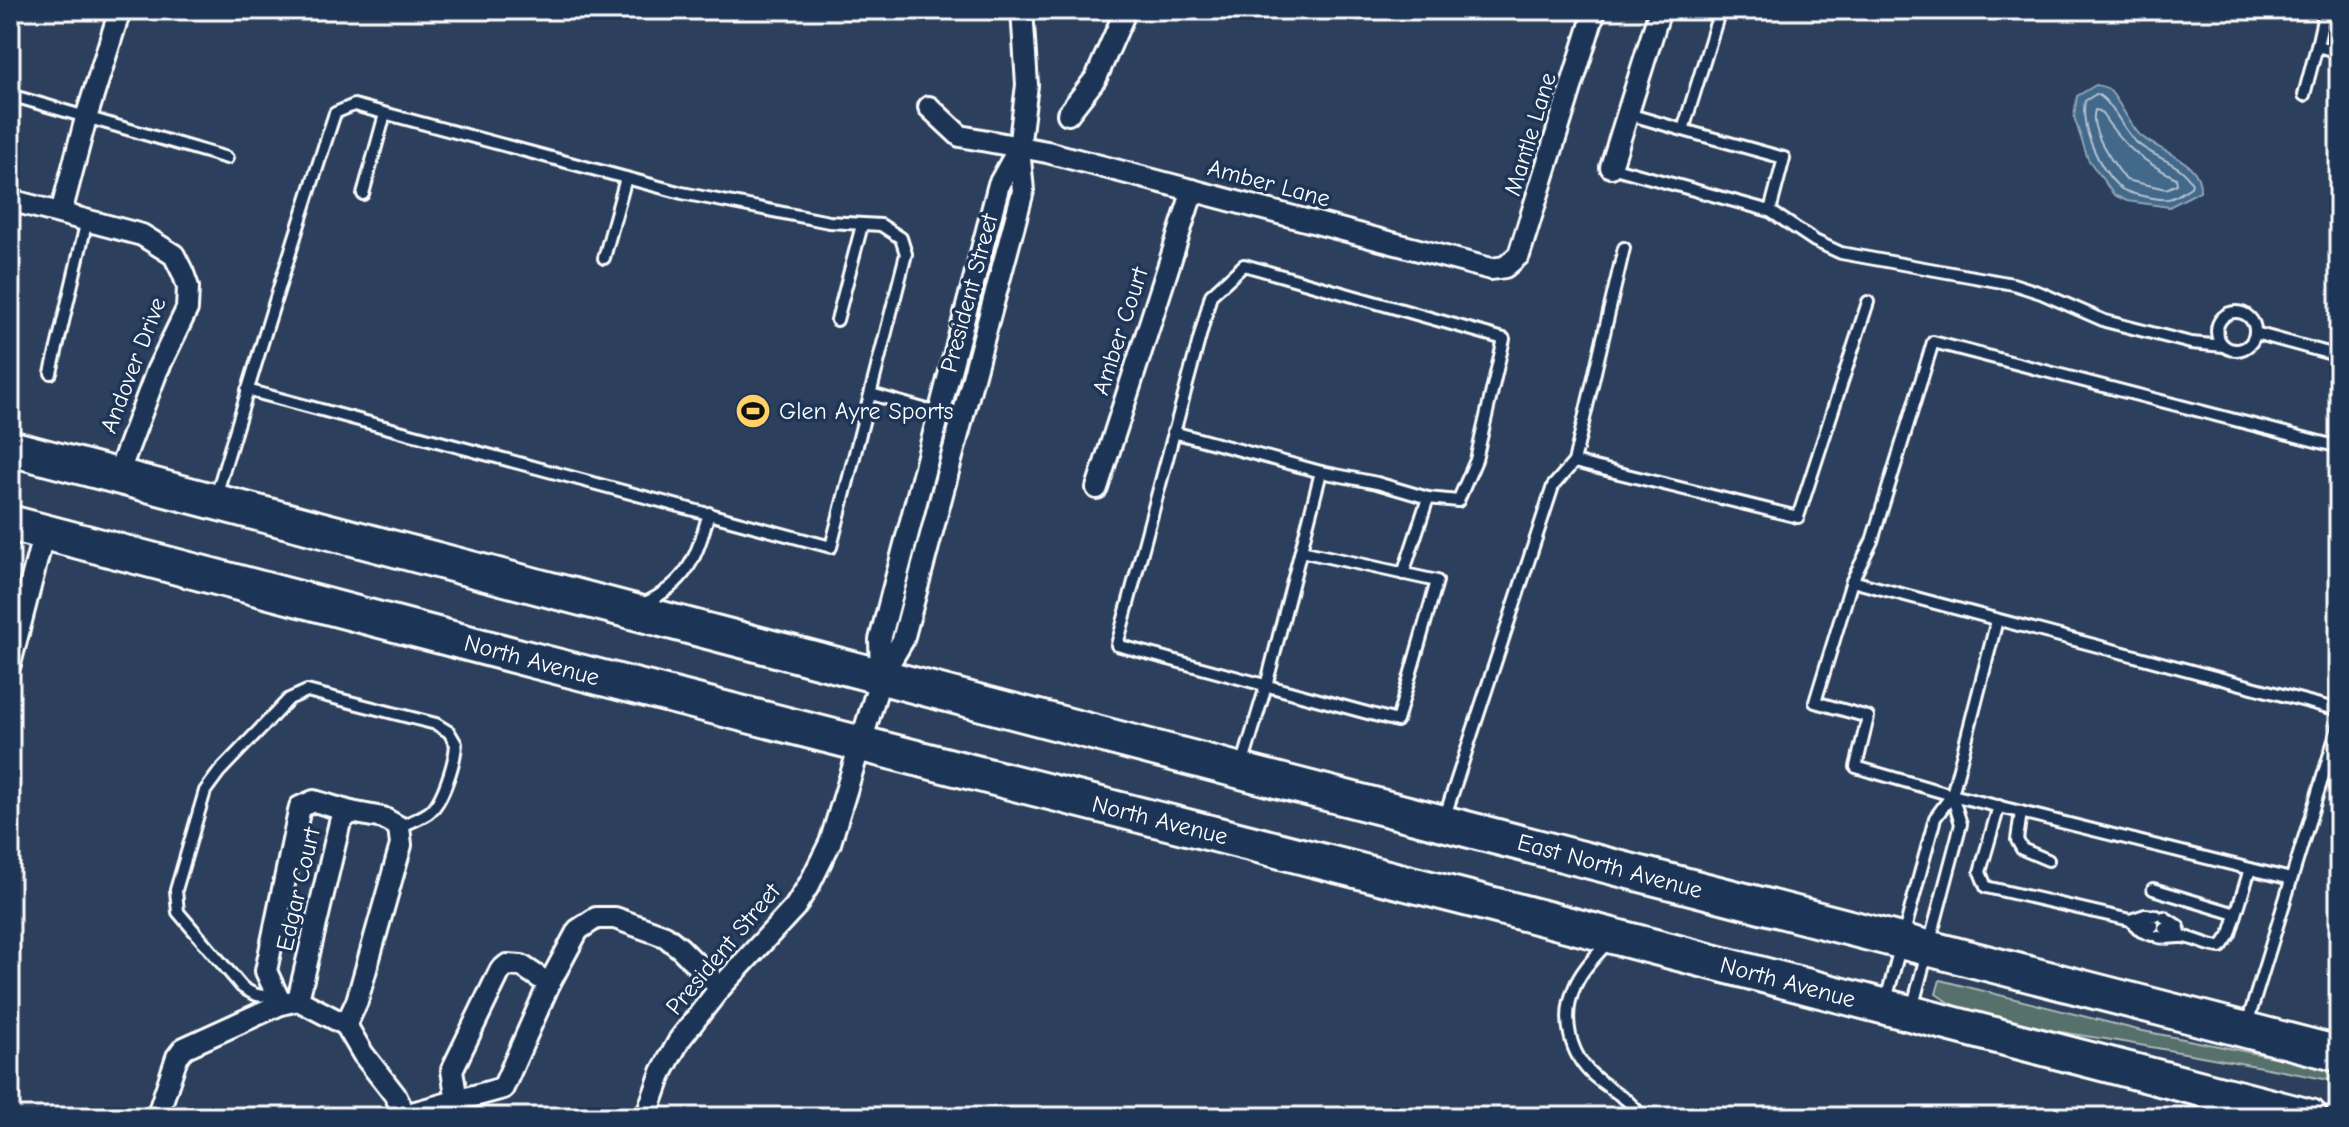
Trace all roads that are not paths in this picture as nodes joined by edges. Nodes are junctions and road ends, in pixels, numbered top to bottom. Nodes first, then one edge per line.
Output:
1 (120, 10) edge
2 (1022, 10) edge
3 (1126, 10) edge
4 (1595, 10) edge
5 (1660, 10) edge
6 (1720, 10) edge
7 (2325, 10) edge
8 (2317, 46) junction
9 (2339, 52) edge
10 (10, 95) edge
11 (2304, 95) dead end
12 (929, 107) dead end
13 (1627, 113) junction
14 (385, 114) junction
15 (1068, 114) dead end
16 (86, 118) junction
17 (1683, 130) junction
18 (1019, 148) junction
19 (227, 158) dead end
20 (1611, 167) joint
21 (626, 178) junction
22 (1193, 190) junction
23 (363, 194) dead end
24 (10, 200) edge
25 (1770, 211) junction
26 (61, 213) junction
27 (87, 220) junction
28 (862, 225) junction
29 (1624, 248) dead end
30 (604, 258) dead end
31 (1505, 267) joint
32 (1868, 302) dead end
33 (837, 320) dead end
34 (2255, 333) junction
35 (2224, 346) junction
36 (2339, 356) edge
37 (51, 373) dead end
38 (247, 390) junction
39 (871, 394) junction
40 (938, 414) junction
41 (962, 420) junction
42 (1173, 432) junction
43 (2339, 447) edge
44 (10, 448) edge
45 (1574, 462) junction
46 (1321, 472) junction
47 (117, 477) junction
48 (1097, 488) dead end
49 (1428, 498) junction
50 (215, 502) junction
51 (709, 513) junction
52 (10, 523) edge
53 (44, 532) junction
54 (1301, 551) junction
55 (1403, 574) junction
56 (1852, 581) junction
57 (629, 611) junction
58 (1997, 620) junction
59 (10, 664) edge
60 (881, 677) junction
61 (1266, 686) junction
62 (2339, 710) edge
63 (2339, 724) edge
64 (861, 743) junction
65 (1241, 771) junction
66 (1952, 795) junction
67 (1999, 806) junction
68 (351, 812) junction
69 (2021, 812) junction
70 (1442, 822) junction
71 (399, 827) junction
72 (2048, 860) dead end
73 (2250, 869) junction
74 (2291, 879) junction
75 (2153, 889) dead end
76 (2236, 914) junction
77 (2130, 920) junction
78 (2158, 926) junction
79 (1613, 936) junction
80 (1915, 945) junction
81 (549, 984) junction
82 (720, 988) junction
83 (285, 999) junction
84 (1898, 1010) junction
85 (346, 1025) junction
86 (2245, 1030) junction
87 (2339, 1054) edge
88 (457, 1101) junction
89 (406, 1116) edge
90 (157, 1117) edge
91 (646, 1117) edge
92 (1642, 1117) edge
93 (2310, 1117) edge

1 - 16 street
2 - 18 street, President Street
3 - 15 street
4 - 31 street, Mantle Lane
5 - 13 street
6 - 17 lane
7 - 8 lane
8 - 9 lane
8 - 11 lane
10 - 16 lane
12 - 18 street, Amber Lane
13 - 17 lane
13 - 20 street
14 - 21 lane
14 - 23 lane
14 - 38 lane
16 - 19 lane
16 - 26 street
17 - 25 lane
18 - 22 street, Amber Lane
18 - 40 street, President Street
18 - 41 street, President Street
20 - 25 lane
21 - 28 lane
21 - 30 lane
22 - 31 street, Amber Lane
22 - 48 street, Amber Court
24 - 26 street, Andover Drive
25 - 35 lane
26 - 27 street, Andover Drive
27 - 37 lane
27 - 47 street, Andover Drive
28 - 33 lane
28 - 39 lane
29 - 45 lane
32 - 45 lane
34 - 35 lane
34 - 35 lane
34 - 36 lane
38 - 50 lane
38 - 51 lane
39 - 40 lane
39 - 51 lane
40 - 41 lane
40 - 60 street, President Street
41 - 60 street, President Street
42 - 46 lane
42 - 49 lane
42 - 61 lane
43 - 56 lane
44 - 47 main road
45 - 70 lane
46 - 49 lane
46 - 54 lane
47 - 50 main road
49 - 55 lane
50 - 57 main road
51 - 57 lane
52 - 53 main road, North Avenue
53 - 59 street
53 - 64 main road, North Avenue
54 - 55 lane
54 - 61 lane
55 - 61 lane
56 - 58 lane
56 - 66 lane
57 - 60 main road
58 - 62 lane
58 - 66 lane
60 - 64 street, President Street
60 - 65 main road, East North Avenue
61 - 65 lane
63 - 74 lane
64 - 79 main road, North Avenue
64 - 82 street, President Street
65 - 70 main road, East North Avenue
66 - 67 lane
66 - 80 lane
66 - 80 lane
67 - 69 lane
67 - 77 lane
68 - 71 street, Edgar Court
68 - 83 street, Edgar Court
68 - 83 street
69 - 72 lane
69 - 73 lane
70 - 80 main road, East North Avenue
71 - 83 lane
71 - 85 street
73 - 74 lane
73 - 76 lane
74 - 86 lane
75 - 76 lane
76 - 78 lane
77 - 78 lane
77 - 78 lane
79 - 84 main road, North Avenue
79 - 92 lane
80 - 84 lane
80 - 84 lane
80 - 86 main road, East North Avenue
81 - 82 street
81 - 88 street
81 - 88 street
82 - 91 street, President Street
83 - 85 street
83 - 90 street
84 - 93 main road, North Avenue
85 - 89 street
86 - 87 main road, East North Avenue
88 - 89 street

